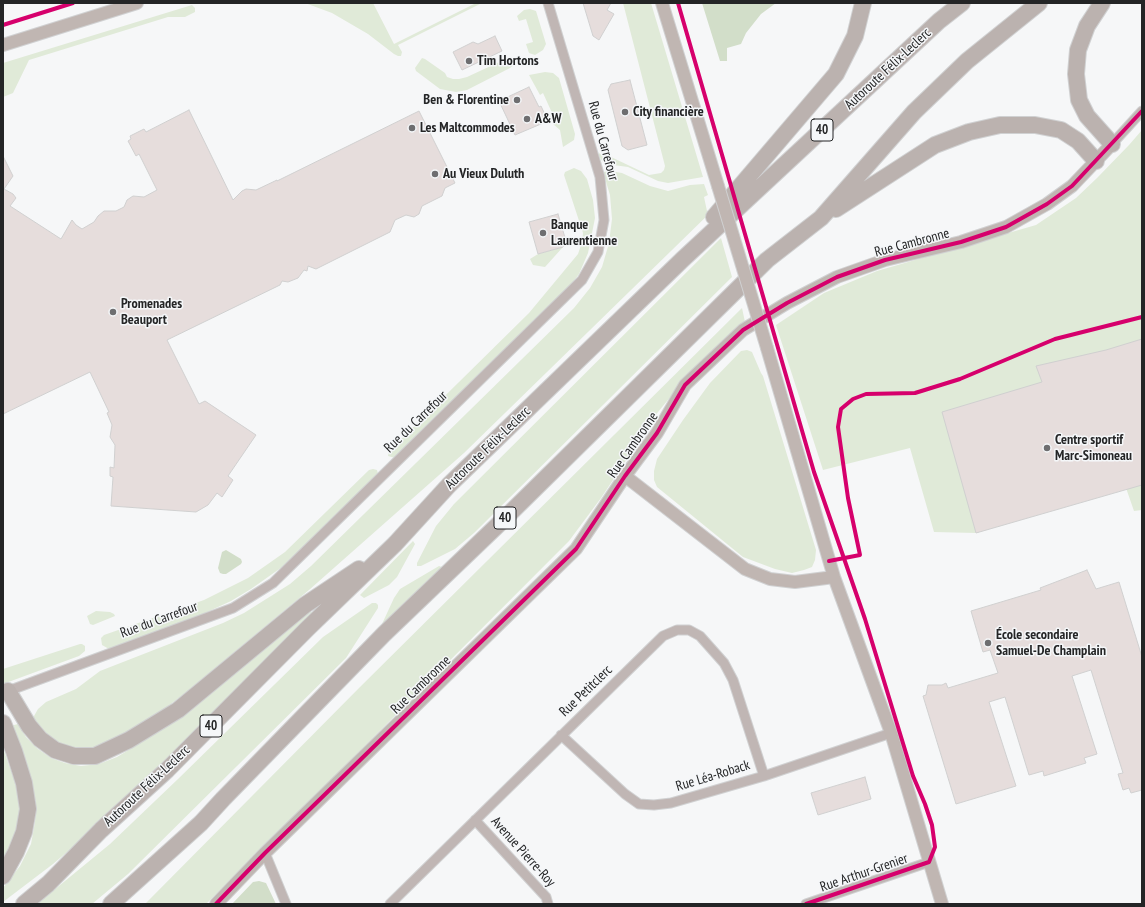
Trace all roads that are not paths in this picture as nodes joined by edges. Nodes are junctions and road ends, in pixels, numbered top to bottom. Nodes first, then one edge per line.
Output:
1 (137, 3) edge
2 (548, 3) edge
3 (662, 3) edge
4 (863, 3) edge
5 (962, 3) edge
6 (1039, 3) edge
7 (1102, 3) edge
8 (3, 45) edge
9 (1142, 111) edge
10 (1112, 144) junction
11 (1096, 161) junction
12 (821, 218) junction
13 (683, 259) junction
14 (625, 476) junction
15 (395, 544) junction
16 (834, 577) junction
17 (6, 692) edge
18 (3, 723) edge
19 (892, 733) junction
20 (561, 736) junction
21 (764, 776) junction
22 (475, 820) junction
23 (265, 853) junction
24 (929, 862) junction
25 (3, 876) edge
26 (24, 904) edge
27 (111, 904) edge
28 (216, 904) edge
29 (286, 904) edge
30 (390, 904) edge
31 (548, 904) edge
32 (806, 904) edge
33 (942, 904) edge

1 - 8 street
2 - 17 street, Rue du Carrefour
3 - 16 street, bridge
4 - 13 highway
5 - 13 highway, Autoroute Félix-Leclerc / 40
6 - 12 highway, 40
7 - 10 highway
9 - 10 street, Rue Cambronne
10 - 11 street, Rue Cambronne
11 - 12 highway
11 - 14 street, Rue Cambronne
12 - 27 highway, 40
13 - 15 highway, Autoroute Félix-Leclerc / 40
14 - 16 street
14 - 23 street, Rue Cambronne
15 - 17 highway
15 - 26 highway, Autoroute Félix-Leclerc / 40
16 - 19 street
18 - 25 highway
19 - 21 street, Rue Léa-Roback
19 - 24 street
20 - 21 street, Rue Léa-Roback
20 - 21 street, Rue Petitclerc
20 - 22 street, Rue Petitclerc
22 - 30 street, Rue Petitclerc
22 - 31 street, Avenue Pierre-Roy
23 - 28 street, Rue Cambronne
23 - 29 street
24 - 32 street, Rue Arthur-Grenier
24 - 33 street

